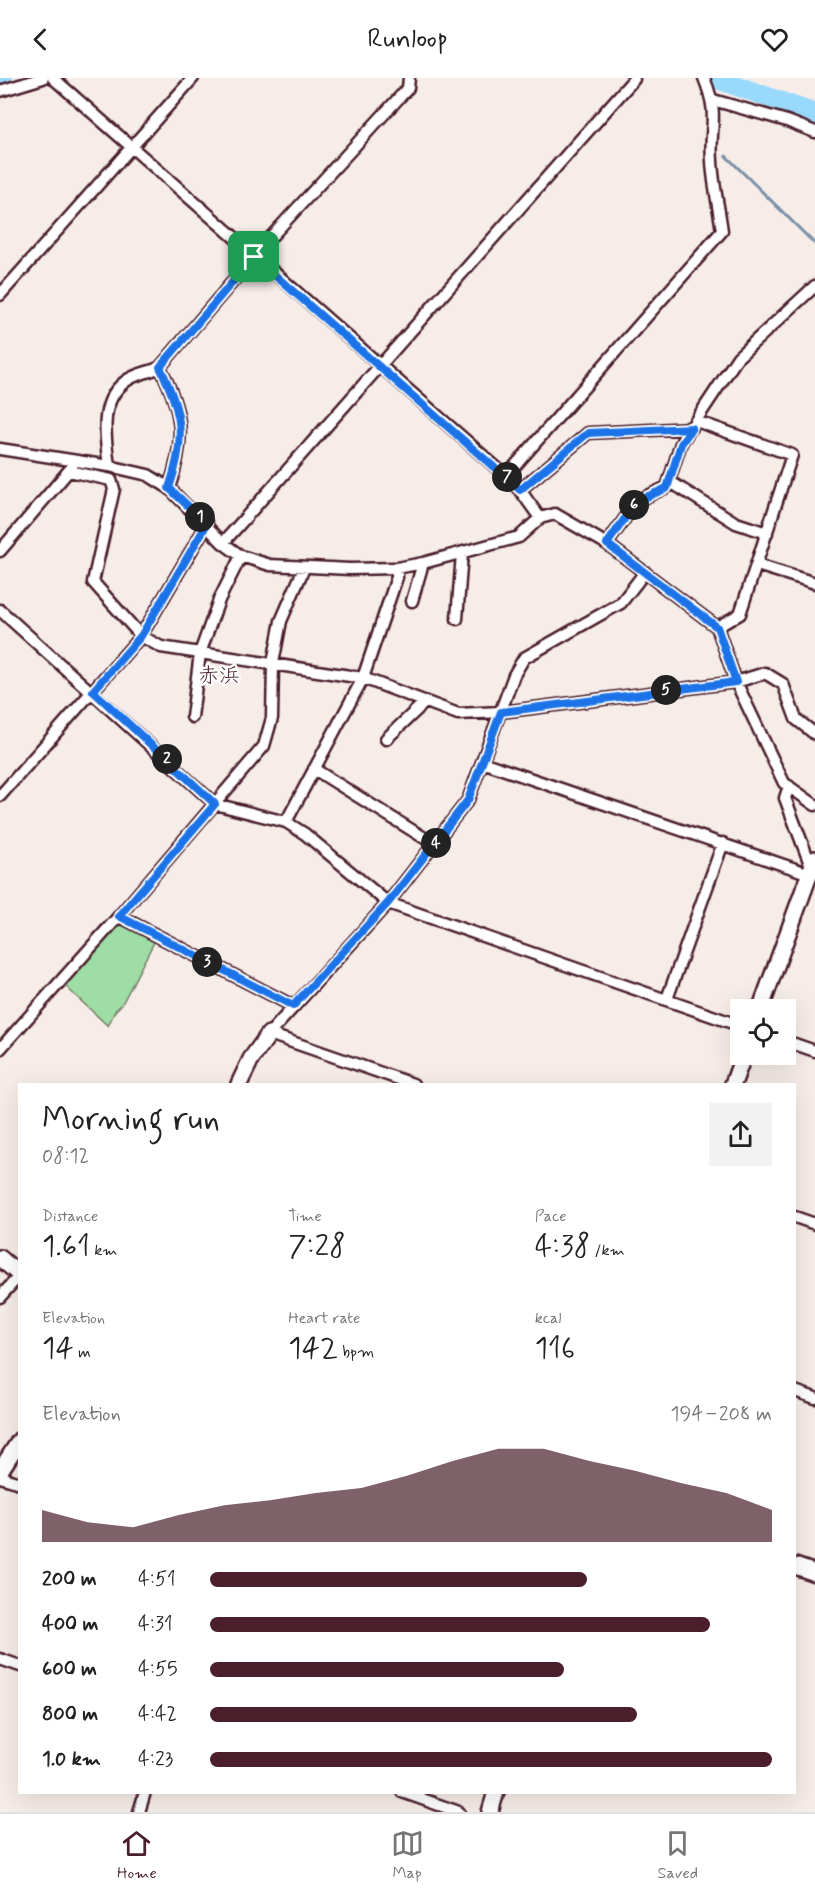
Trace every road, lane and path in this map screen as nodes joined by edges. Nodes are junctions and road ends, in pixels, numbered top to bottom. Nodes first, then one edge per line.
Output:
1 (43, 78) edge
2 (53, 78) edge
3 (193, 78) edge
4 (704, 78) edge
5 (634, 79) edge
6 (409, 83) edge
7 (0, 91) edge
8 (712, 98) junction
9 (815, 132) edge
10 (130, 149) junction
11 (254, 257) junction
12 (815, 286) edge
13 (0, 295) edge
14 (160, 367) junction
15 (378, 367) junction
16 (694, 424) junction
17 (0, 449) edge
18 (76, 462) junction
19 (109, 466) junction
20 (69, 471) junction
21 (506, 476) junction
22 (669, 482) junction
23 (169, 488) junction
24 (520, 490) junction
25 (540, 518) junction
26 (207, 524) junction
27 (767, 533) junction
28 (223, 543) junction
29 (607, 544) junction
30 (0, 551) edge
31 (462, 553) junction
32 (240, 556) junction
33 (423, 563) junction
34 (757, 565) junction
35 (304, 568) junction
36 (397, 568) junction
37 (645, 572) junction
38 (815, 583) edge
39 (412, 601) dead end
40 (0, 610) edge
41 (458, 619) dead end
42 (717, 627) junction
43 (141, 636) junction
44 (200, 653) junction
45 (273, 663) junction
46 (363, 678) junction
47 (736, 682) junction
48 (93, 691) junction
49 (425, 702) junction
50 (501, 712) junction
51 (192, 717) dead end
52 (815, 734) edge
53 (386, 739) dead end
54 (482, 762) junction
55 (314, 770) junction
56 (789, 786) junction
57 (0, 796) edge
58 (215, 804) junction
59 (815, 805) edge
60 (286, 822) junction
61 (723, 843) junction
62 (434, 844) junction
63 (813, 869) edge
64 (388, 903) junction
65 (119, 916) junction
66 (667, 999) junction
67 (764, 999) edge
68 (293, 1006) junction
69 (730, 1022) edge
70 (269, 1034) junction
71 (796, 1044) edge
72 (0, 1048) edge
73 (815, 1051) edge
74 (740, 1065) edge
75 (239, 1083) edge
76 (410, 1083) edge
77 (733, 1083) edge
78 (796, 1217) edge
79 (815, 1224) edge
80 (0, 1258) edge
81 (18, 1274) edge
82 (18, 1276) edge
83 (0, 1297) edge
84 (796, 1391) edge
85 (815, 1398) edge
86 (18, 1443) edge
87 (0, 1471) edge
88 (0, 1477) edge
89 (18, 1482) edge
90 (796, 1566) edge
91 (815, 1573) edge
92 (0, 1659) edge
93 (18, 1665) edge
94 (144, 1794) edge
95 (408, 1794) edge
96 (495, 1794) edge
97 (139, 1812) edge
98 (459, 1812) edge
99 (490, 1812) edge

1 - 7 street
2 - 10 street
3 - 10 street
4 - 8 street
5 - 15 street
6 - 11 street
8 - 9 street
8 - 21 street
10 - 11 street
10 - 13 street
11 - 14 street
11 - 15 street
12 - 16 street
14 - 19 street
14 - 23 street
15 - 21 street
15 - 28 street
16 - 22 street
16 - 24 street
16 - 27 street
17 - 18 street
18 - 19 street
18 - 20 street
19 - 23 street
20 - 30 street
20 - 43 street
21 - 24 street
22 - 27 street
22 - 29 street
23 - 26 street
24 - 25 street
25 - 29 street
25 - 31 street
26 - 28 street
26 - 43 street
27 - 34 street
28 - 32 street
29 - 37 street
31 - 33 street
31 - 41 street
32 - 35 street
32 - 44 street
33 - 36 street
33 - 39 street
34 - 38 street
34 - 42 street
35 - 36 street
35 - 45 street
36 - 46 street
37 - 42 street
37 - 50 street
40 - 48 street
42 - 47 street
43 - 44 street
43 - 48 street
44 - 45 street
44 - 51 street
45 - 46 street
45 - 58 street
46 - 49 street
46 - 55 street
47 - 50 street
47 - 52 street
47 - 56 street
48 - 57 street
48 - 58 street
49 - 50 street
49 - 53 street
50 - 54 street
54 - 61 street
54 - 62 street
55 - 60 street
55 - 62 street
56 - 59 street
56 - 63 street
58 - 60 street
58 - 65 street
60 - 64 street
61 - 63 street
61 - 66 street
62 - 64 street
63 - 67 street
64 - 66 street
64 - 68 street
65 - 68 street
65 - 72 street
66 - 69 street
68 - 70 street
70 - 75 street
70 - 76 street
71 - 73 street
74 - 77 street
78 - 79 street
80 - 81 street
82 - 83 street
84 - 85 street
86 - 87 street
88 - 89 street
90 - 91 street
92 - 93 street
94 - 97 street
95 - 98 street
96 - 99 street

